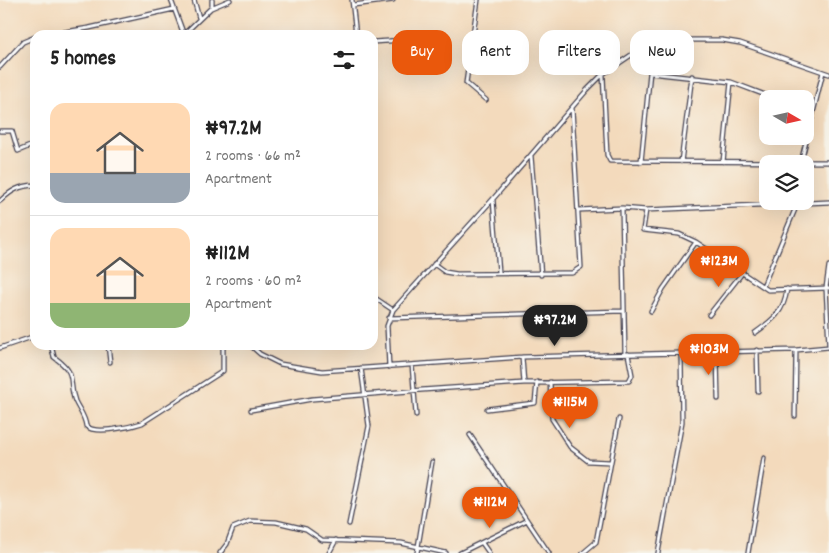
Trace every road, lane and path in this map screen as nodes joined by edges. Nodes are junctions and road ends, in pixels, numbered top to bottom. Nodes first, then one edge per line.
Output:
1 (171, 0) edge
2 (194, 0) edge
3 (212, 0) edge
4 (230, 0) edge
5 (352, 0) edge
6 (393, 0) edge
7 (478, 0) edge
8 (354, 5) junction
9 (212, 8) junction
10 (174, 9) junction
11 (199, 18) junction
12 (77, 30) edge
13 (182, 30) edge
14 (188, 30) edge
15 (356, 30) edge
16 (30, 39) edge
17 (694, 40) edge
18 (392, 41) edge
19 (378, 42) edge
20 (0, 67) edge
21 (823, 72) junction
22 (829, 74) edge
23 (602, 75) edge
24 (603, 75) edge
25 (650, 75) edge
26 (678, 75) edge
27 (692, 76) junction
28 (731, 82) junction
29 (759, 93) edge
30 (486, 100) dead end
31 (814, 106) edge
32 (572, 107) junction
33 (0, 131) edge
34 (30, 146) edge
35 (531, 156) junction
36 (642, 162) junction
37 (681, 162) junction
38 (723, 162) junction
39 (759, 162) edge
40 (814, 162) edge
41 (829, 162) edge
42 (30, 186) edge
43 (493, 199) junction
44 (0, 201) edge
45 (829, 202) edge
46 (814, 203) edge
47 (759, 204) edge
48 (622, 208) junction
49 (579, 210) junction
50 (646, 210) junction
51 (795, 210) edge
52 (696, 242) junction
53 (434, 264) junction
54 (829, 266) edge
55 (500, 272) junction
56 (744, 272) junction
57 (541, 275) junction
58 (763, 286) junction
59 (828, 288) edge
60 (787, 289) junction
61 (378, 300) edge
62 (393, 310) junction
63 (624, 311) junction
64 (651, 311) dead end
65 (709, 315) dead end
66 (389, 318) junction
67 (754, 333) dead end
68 (30, 338) edge
69 (829, 347) edge
70 (0, 348) edge
71 (52, 350) edge
72 (109, 350) edge
73 (223, 350) edge
74 (256, 350) edge
75 (757, 350) junction
76 (796, 350) junction
77 (717, 352) junction
78 (681, 353) junction
79 (626, 354) junction
80 (522, 357) junction
81 (110, 362) dead end
82 (412, 365) junction
83 (389, 367) junction
84 (361, 368) junction
85 (537, 382) junction
86 (550, 382) junction
87 (524, 383) junction
88 (414, 390) junction
89 (758, 391) dead end
90 (366, 396) junction
91 (718, 399) dead end
92 (486, 409) dead end
93 (251, 410) dead end
94 (416, 415) dead end
95 (796, 416) dead end
96 (619, 419) dead end
97 (470, 435) dead end
98 (764, 458) dead end
99 (432, 462) dead end
100 (610, 462) junction
101 (527, 520) junction
102 (349, 524) dead end
103 (337, 539) junction
104 (482, 542) junction
105 (419, 546) junction
106 (220, 553) edge
107 (329, 553) edge
108 (417, 553) edge
109 (446, 553) edge
110 (460, 553) edge
111 (489, 553) edge
112 (549, 553) edge
113 (584, 553) edge
114 (658, 553) edge
115 (748, 553) edge

1 - 10 street
2 - 11 street
3 - 9 street
4 - 9 street
5 - 8 street
6 - 8 street
7 - 30 street
8 - 15 street
9 - 11 street
10 - 12 street
10 - 13 street
11 - 14 street
16 - 20 street
17 - 21 street
18 - 19 street
21 - 22 street
21 - 31 street
23 - 32 street
24 - 36 street
25 - 36 street
26 - 27 street
27 - 28 street
27 - 37 street
28 - 29 street
28 - 38 street
32 - 35 street
32 - 49 street
33 - 34 street
35 - 43 street
35 - 57 street
36 - 37 street
37 - 38 street
38 - 39 street
40 - 41 street
42 - 44 street
43 - 53 street
43 - 55 street
45 - 46 street
47 - 50 street
48 - 49 street
48 - 50 street
48 - 63 street
49 - 57 street
50 - 52 street
51 - 58 street
52 - 56 street
52 - 64 street
53 - 55 street
53 - 62 street
54 - 59 street
55 - 57 street
56 - 58 street
56 - 65 street
58 - 60 street
59 - 60 street
59 - 69 street
60 - 67 street
61 - 62 street
62 - 66 street
63 - 66 street
63 - 79 street
66 - 83 street
68 - 70 street
69 - 76 street
71 - 73 street
72 - 81 street
74 - 84 street
75 - 76 street
75 - 77 street
75 - 89 street
76 - 95 street
77 - 78 street
77 - 91 street
78 - 79 street
78 - 114 street
79 - 80 street
79 - 86 street
80 - 82 street
80 - 87 street
82 - 83 street
82 - 88 street
83 - 84 street
84 - 90 street
85 - 86 street
85 - 87 street
85 - 92 street
86 - 100 street
87 - 88 street
88 - 90 street
88 - 94 street
90 - 93 street
90 - 102 street
96 - 100 street
97 - 101 street
98 - 115 street
99 - 105 street
100 - 113 street
101 - 104 street
101 - 112 street
103 - 105 street
103 - 106 street
103 - 107 street
104 - 110 street
104 - 111 street
105 - 108 street
105 - 109 street

